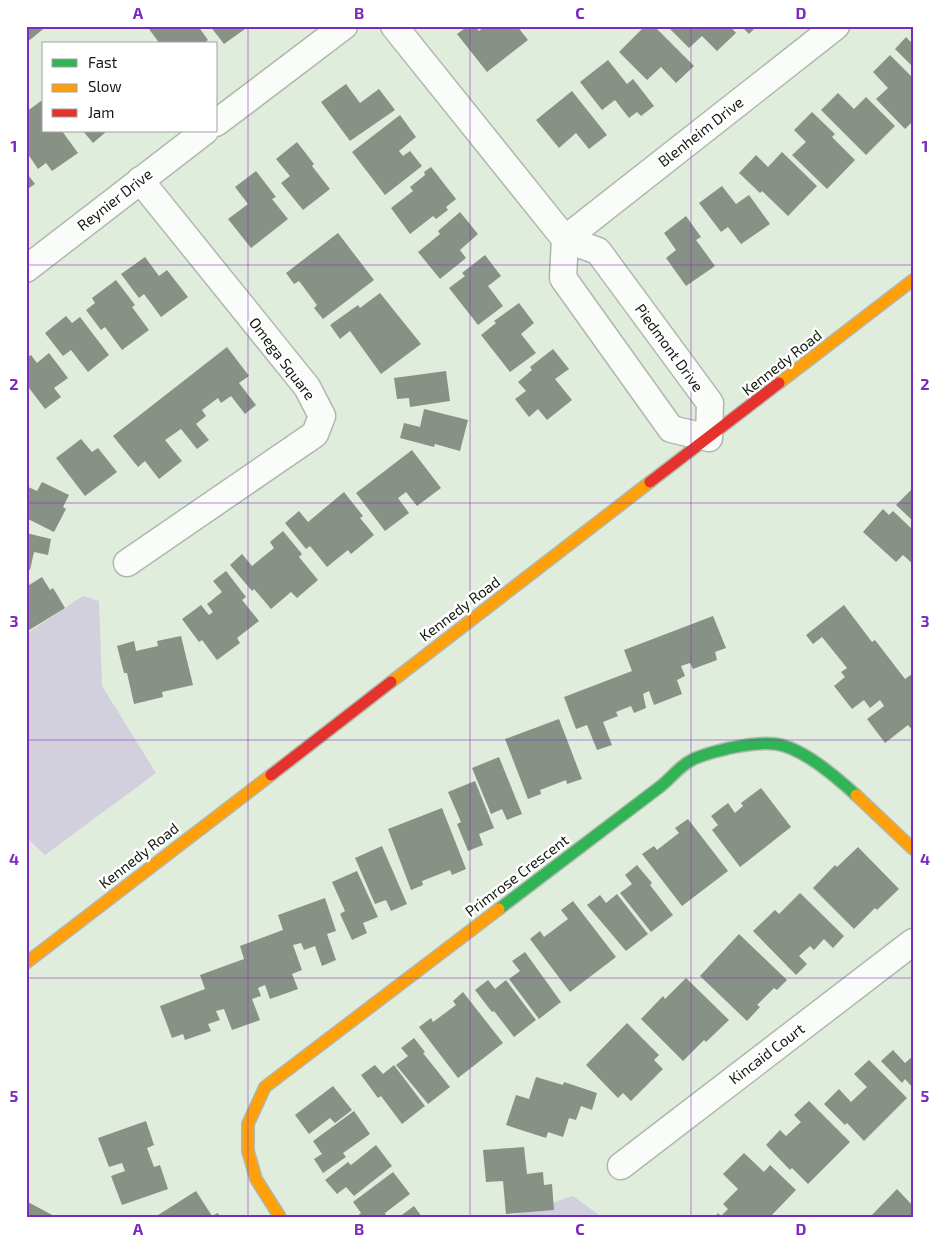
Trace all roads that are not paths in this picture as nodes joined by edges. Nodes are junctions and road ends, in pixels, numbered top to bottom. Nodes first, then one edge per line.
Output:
1 (344, 26) edge
2 (394, 26) edge
3 (836, 26) edge
4 (218, 121) edge
5 (204, 132) edge
6 (140, 180) junction
7 (565, 239) junction
8 (26, 269) edge
9 (913, 280) edge
10 (709, 438) junction
11 (126, 563) dead end
12 (913, 849) edge
13 (913, 942) edge
14 (26, 963) edge
15 (621, 1166) dead end
16 (280, 1217) edge

1 - 4 street
2 - 7 street
3 - 7 street, Blenheim Drive
5 - 6 street, Reynier Drive
6 - 8 street, Reynier Drive
6 - 11 street, Omega Square
7 - 10 street, Piedmont Drive
7 - 10 street
9 - 10 main road, Kennedy Road
10 - 14 main road, Kennedy Road
12 - 16 main road, Primrose Crescent
13 - 15 street, Kincaid Court

